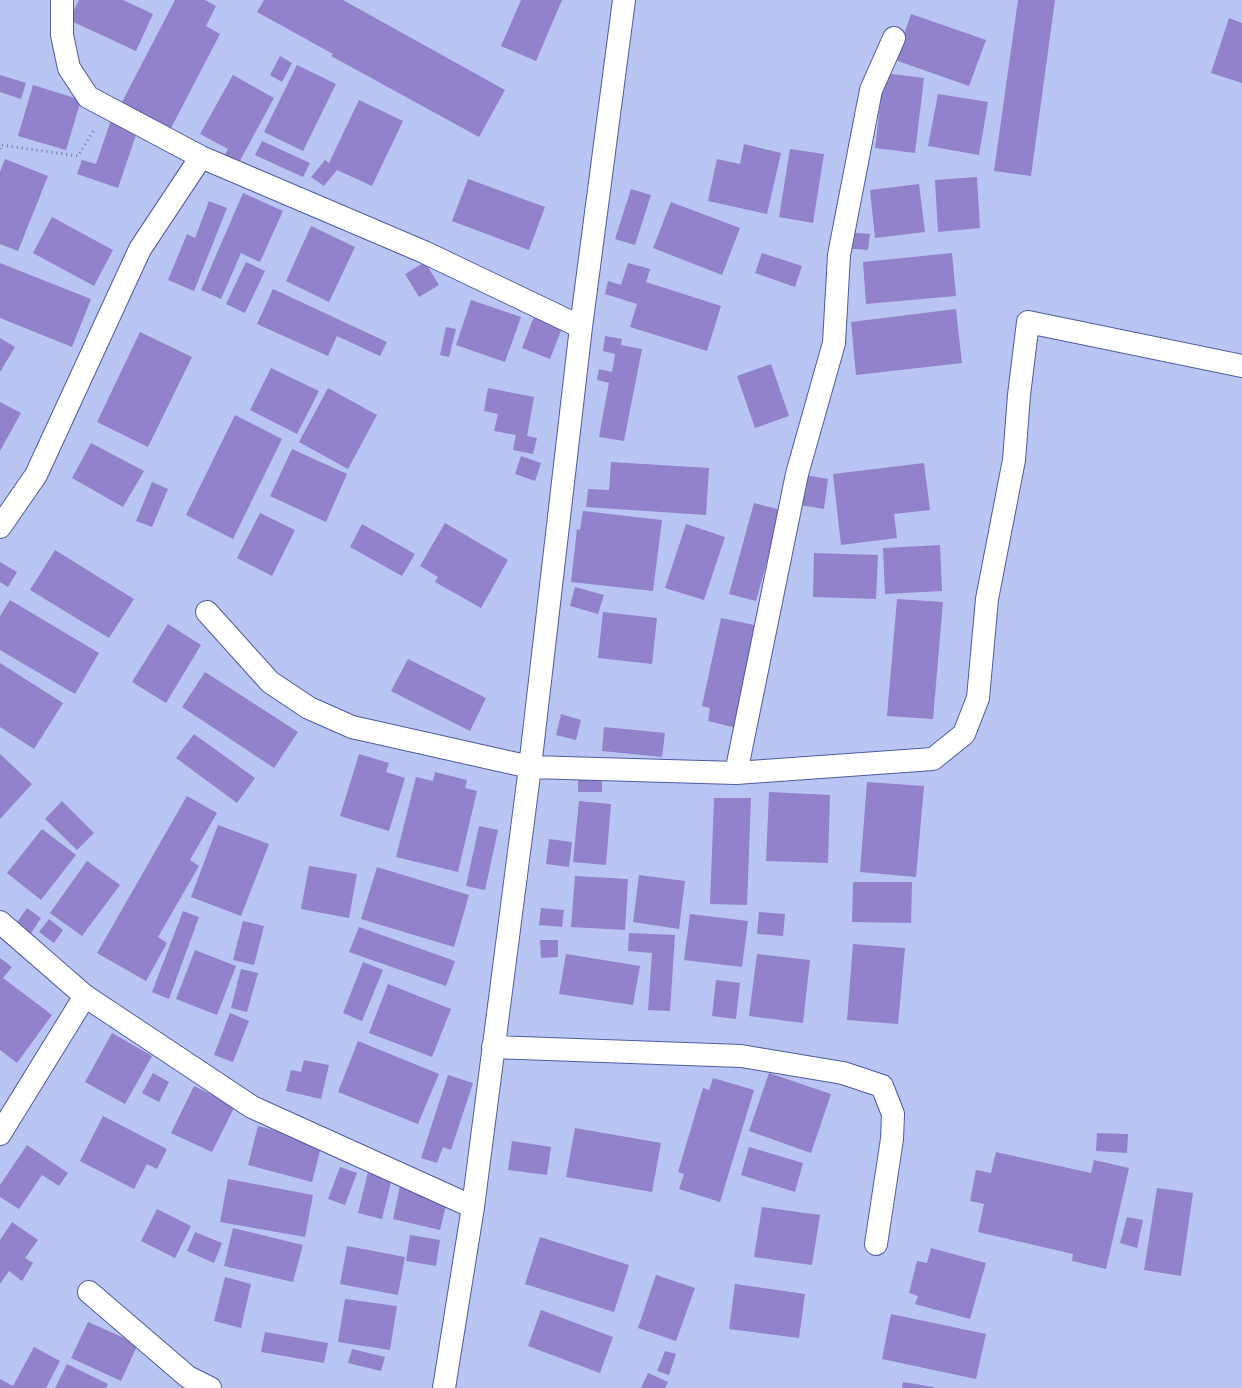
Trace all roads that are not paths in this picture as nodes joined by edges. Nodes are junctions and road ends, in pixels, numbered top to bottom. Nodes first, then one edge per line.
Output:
1 (62, 0) edge
2 (624, 0) edge
3 (894, 38) dead end
4 (201, 157) junction
5 (581, 326) junction
6 (1242, 366) edge
7 (0, 528) edge
8 (207, 612) dead end
9 (530, 767) junction
10 (736, 773) junction
11 (0, 922) edge
12 (85, 996) junction
13 (493, 1047) junction
14 (0, 1134) edge
15 (473, 1207) junction
16 (876, 1244) dead end
17 (89, 1292) dead end
18 (210, 1388) edge
19 (444, 1388) edge

1 - 4 street
2 - 5 street
3 - 10 street
4 - 5 street
4 - 7 street
5 - 9 street
6 - 10 street
8 - 9 street
9 - 10 street
9 - 13 street
11 - 12 street
12 - 14 street
12 - 15 street
13 - 15 street
13 - 16 street
15 - 19 street
17 - 18 street

